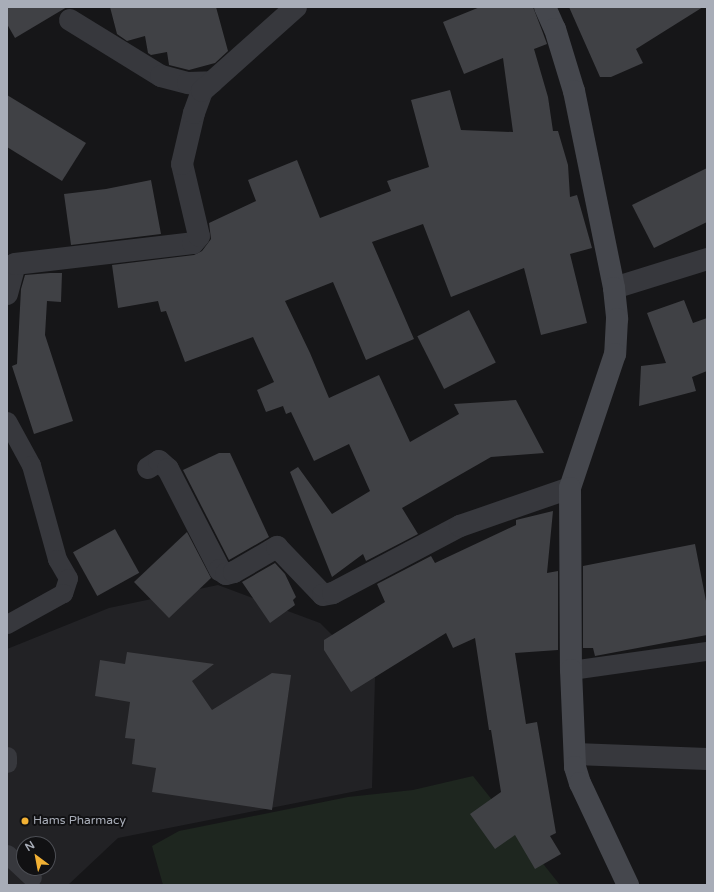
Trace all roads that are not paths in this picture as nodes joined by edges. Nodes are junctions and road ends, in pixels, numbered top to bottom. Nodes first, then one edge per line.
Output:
1 (296, 7) edge
2 (545, 7) edge
3 (70, 20) dead end
4 (212, 82) junction
5 (707, 259) edge
6 (614, 288) junction
7 (7, 294) edge
8 (7, 421) edge
9 (148, 468) dead end
10 (570, 488) junction
11 (7, 624) edge
12 (707, 651) edge
13 (571, 670) junction
14 (575, 754) junction
15 (7, 756) edge
16 (707, 759) edge
17 (7, 763) edge
18 (7, 854) edge
19 (16, 862) edge
20 (628, 885) edge

1 - 4 street
2 - 6 street
3 - 4 street
4 - 7 street
5 - 6 street
6 - 10 street
8 - 11 lane
9 - 10 street
10 - 13 street
12 - 13 lane
13 - 14 street
14 - 16 street
14 - 20 street
15 - 17 lane
18 - 19 lane

